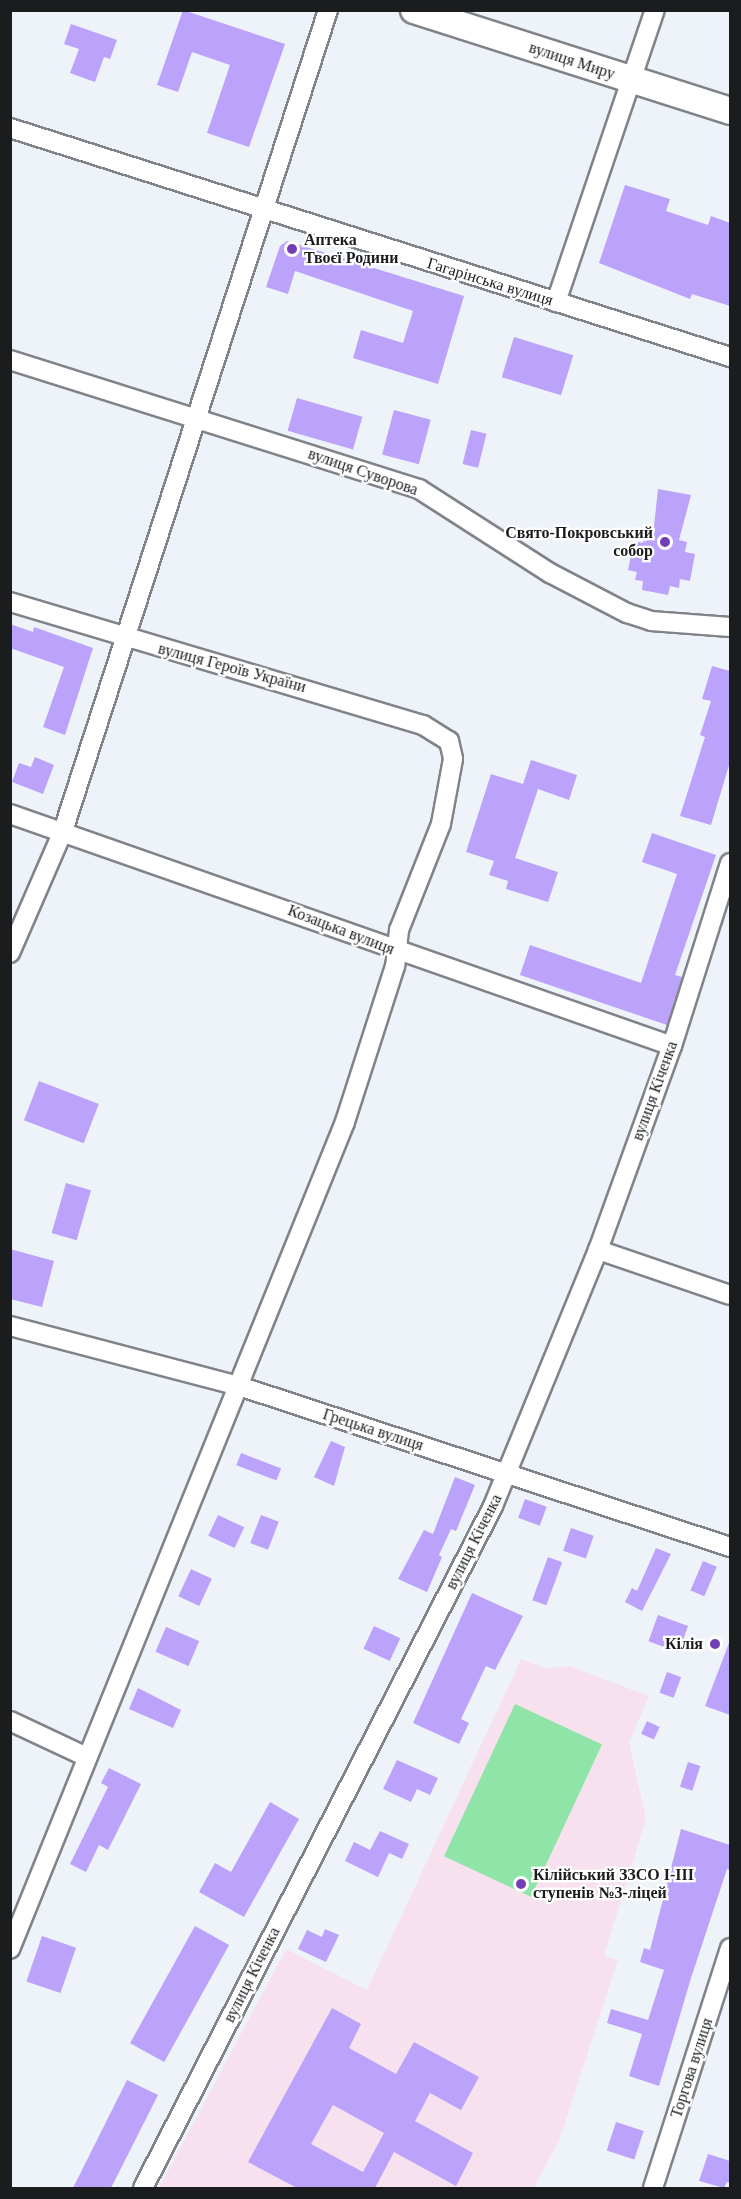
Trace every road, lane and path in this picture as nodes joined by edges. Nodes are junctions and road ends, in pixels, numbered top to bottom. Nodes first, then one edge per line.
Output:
1 (328, 10) edge
2 (414, 10) edge
3 (655, 10) edge
4 (630, 80) junction
5 (730, 111) edge
6 (10, 128) edge
7 (263, 210) junction
8 (556, 302) junction
9 (730, 357) edge
10 (10, 360) edge
11 (196, 417) junction
12 (10, 602) edge
13 (730, 627) edge
14 (124, 638) junction
15 (10, 814) edge
16 (63, 831) junction
17 (730, 863) edge
18 (397, 951) junction
19 (10, 952) edge
20 (672, 1046) junction
21 (598, 1250) junction
22 (730, 1294) edge
23 (10, 1326) edge
24 (239, 1386) junction
25 (507, 1473) junction
26 (730, 1548) edge
27 (10, 1721) edge
28 (87, 1757) junction
29 (730, 1948) edge
30 (10, 1949) edge
31 (142, 2188) edge
32 (653, 2188) edge

1 - 7 street
2 - 4 main road, вулиця Миру
3 - 4 street
4 - 5 main road, вулиця Миру
4 - 8 street
6 - 7 street, Гагарінська вулиця
7 - 8 street, Гагарінська вулиця
7 - 11 street
8 - 9 street, Гагарінська вулиця
10 - 11 street, вулиця Суворова
11 - 13 street, вулиця Суворова
11 - 14 street
12 - 14 street, вулиця Героїв України
14 - 16 street
14 - 18 street, вулиця Героїв України
15 - 16 street, Козацька вулиця
16 - 18 street, Козацька вулиця
16 - 19 street
17 - 20 street, вулиця Кіченка
18 - 20 street, Козацька вулиця
18 - 24 street
20 - 21 street, вулиця Кіченка
21 - 22 street
21 - 25 street, вулиця Кіченка
23 - 24 street, Грецька вулиця
24 - 25 street, Грецька вулиця
24 - 28 street
25 - 26 street, Грецька вулиця
25 - 31 street, вулиця Кіченка
27 - 28 street
28 - 30 street
29 - 32 street, Торгова вулиця

